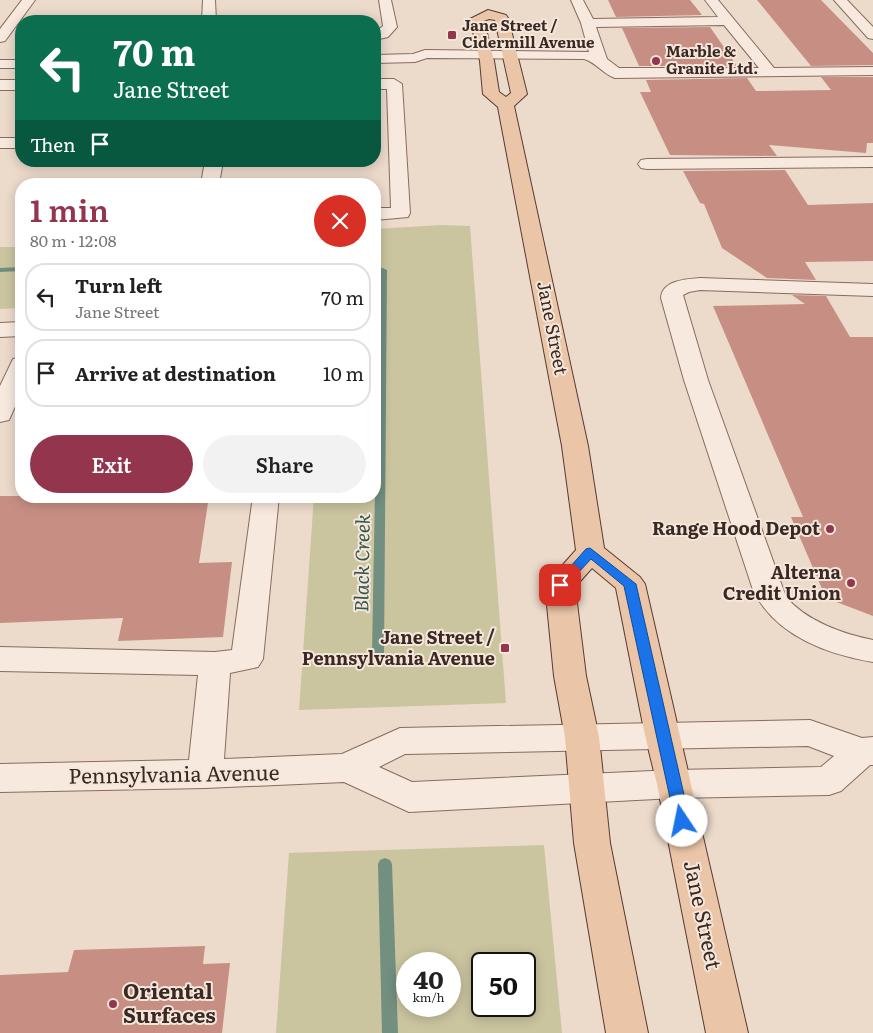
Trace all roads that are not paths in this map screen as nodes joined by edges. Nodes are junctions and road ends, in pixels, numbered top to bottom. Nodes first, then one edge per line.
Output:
1 (29, 0) edge
2 (209, 0) edge
3 (385, 0) edge
4 (485, 0) edge
5 (577, 0) edge
6 (711, 0) edge
7 (840, 0) edge
8 (488, 14) junction
9 (20, 15) edge
10 (209, 15) edge
11 (728, 21) junction
12 (588, 23) junction
13 (15, 24) edge
14 (381, 34) edge
15 (873, 35) edge
16 (4, 42) edge
17 (486, 57) junction
18 (511, 57) junction
19 (600, 58) junction
20 (381, 59) edge
21 (0, 64) edge
22 (15, 64) edge
23 (873, 72) edge
24 (770, 73) junction
25 (381, 84) edge
26 (0, 85) edge
27 (15, 85) edge
28 (506, 105) junction
29 (0, 143) edge
30 (15, 143) edge
31 (873, 162) edge
32 (647, 164) dead end
33 (381, 214) edge
34 (873, 290) edge
35 (15, 329) edge
36 (0, 330) edge
37 (15, 379) edge
38 (0, 415) edge
39 (265, 503) edge
40 (590, 552) junction
41 (873, 651) edge
42 (0, 659) edge
43 (215, 664) junction
44 (662, 735) junction
45 (582, 738) junction
46 (867, 752) edge
47 (347, 768) junction
48 (205, 774) junction
49 (0, 778) edge
50 (675, 784) junction
51 (585, 790) junction
52 (628, 1033) edge
53 (727, 1033) edge

1 - 9 street
2 - 10 street
3 - 14 street
4 - 8 main road
5 - 12 street
6 - 11 street
7 - 15 street
8 - 17 main road
8 - 18 main road
11 - 12 street
11 - 24 street
12 - 19 street
13 - 16 street
17 - 18 street
17 - 20 street
17 - 28 main road
18 - 19 street
18 - 28 main road
19 - 24 street
21 - 22 street
23 - 24 street
25 - 33 street
26 - 27 street
28 - 40 main road, Jane Street
29 - 30 street
31 - 32 street
34 - 41 street
35 - 36 street
37 - 38 street
39 - 43 street
40 - 44 main road, Jane Street
40 - 45 main road
42 - 43 street
43 - 48 street
44 - 45 street, Pennsylvania Avenue
44 - 46 street, Pennsylvania Avenue
44 - 50 main road, Jane Street
45 - 47 street, Pennsylvania Avenue
45 - 51 main road
46 - 50 street, Pennsylvania Avenue
47 - 48 street, Pennsylvania Avenue
47 - 51 street, Pennsylvania Avenue
48 - 49 street, Pennsylvania Avenue
50 - 51 street, Pennsylvania Avenue
50 - 53 main road, Jane Street
51 - 52 main road

